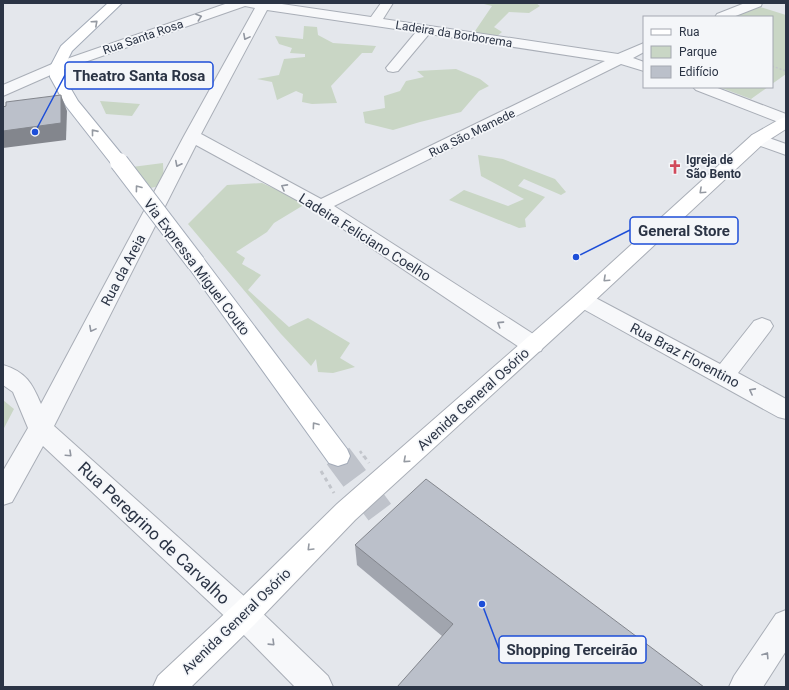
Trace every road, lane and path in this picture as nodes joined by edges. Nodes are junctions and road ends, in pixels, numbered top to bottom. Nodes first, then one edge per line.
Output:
1 (116, 3) edge
2 (240, 3) edge
3 (387, 3) edge
4 (755, 3) edge
5 (258, 4) edge
6 (724, 16) edge
7 (374, 22) junction
8 (425, 30) junction
9 (643, 48) edge
10 (622, 59) junction
11 (773, 66) edge
12 (643, 67) edge
13 (393, 68) dead end
14 (786, 71) edge
15 (57, 72) junction
16 (704, 88) edge
17 (3, 91) edge
18 (786, 121) edge
19 (192, 136) junction
20 (758, 139) junction
21 (786, 150) edge
22 (321, 206) junction
23 (583, 300) junction
24 (762, 326) dead end
25 (533, 345) junction
26 (3, 373) edge
27 (723, 376) junction
28 (786, 410) edge
29 (40, 428) junction
30 (360, 449) dead end
31 (338, 456) tunnel mouth
32 (318, 467) dead end
33 (381, 482) junction
34 (3, 494) edge
35 (346, 512) junction
36 (244, 615) junction
37 (786, 624) edge
38 (168, 687) edge
39 (318, 687) edge
40 (745, 687) edge

15 -> 1 main road
15 -> 2 street, Rua Santa Rosa
3 - 7 street
4 - 6 street
5 - 7 street, Ladeira da Borborema
5 -> 19 street, Rua da Areia
7 - 8 street, Ladeira da Borborema
8 - 10 street, Ladeira da Borborema
8 - 13 street
9 - 10 street, Rua São Mamede
10 - 12 street, Ladeira da Borborema
10 - 22 street, Rua São Mamede
11 - 14 path
15 - 17 street, Rua Santa Rosa
31 -> 15 main road, Via Expressa Miguel Couto, bridge
16 - 18 street
18 - 20 main road, Avenida General Osório
22 -> 19 street, Ladeira Feliciano Coelho
19 -> 29 street, Rua da Areia
20 - 21 street
20 -> 23 main road, Avenida General Osório
25 -> 22 street, Ladeira Feliciano Coelho
23 - 25 main road, Avenida General Osório
23 - 27 street, Rua Braz Florentino
24 - 27 street
25 -> 33 main road, Avenida General Osório
26 - 29 street, Rua Peregrino de Carvalho
28 -> 27 street, Rua Braz Florentino
29 - 34 street, Rua da Areia
29 -> 36 street, Rua Peregrino de Carvalho
30 - 33 path
32 - 35 path
33 - 35 main road, Avenida General Osório
35 -> 36 main road, Avenida General Osório
36 - 38 main road, Avenida General Osório
36 -> 39 street, Rua Peregrino de Carvalho
40 -> 37 street

